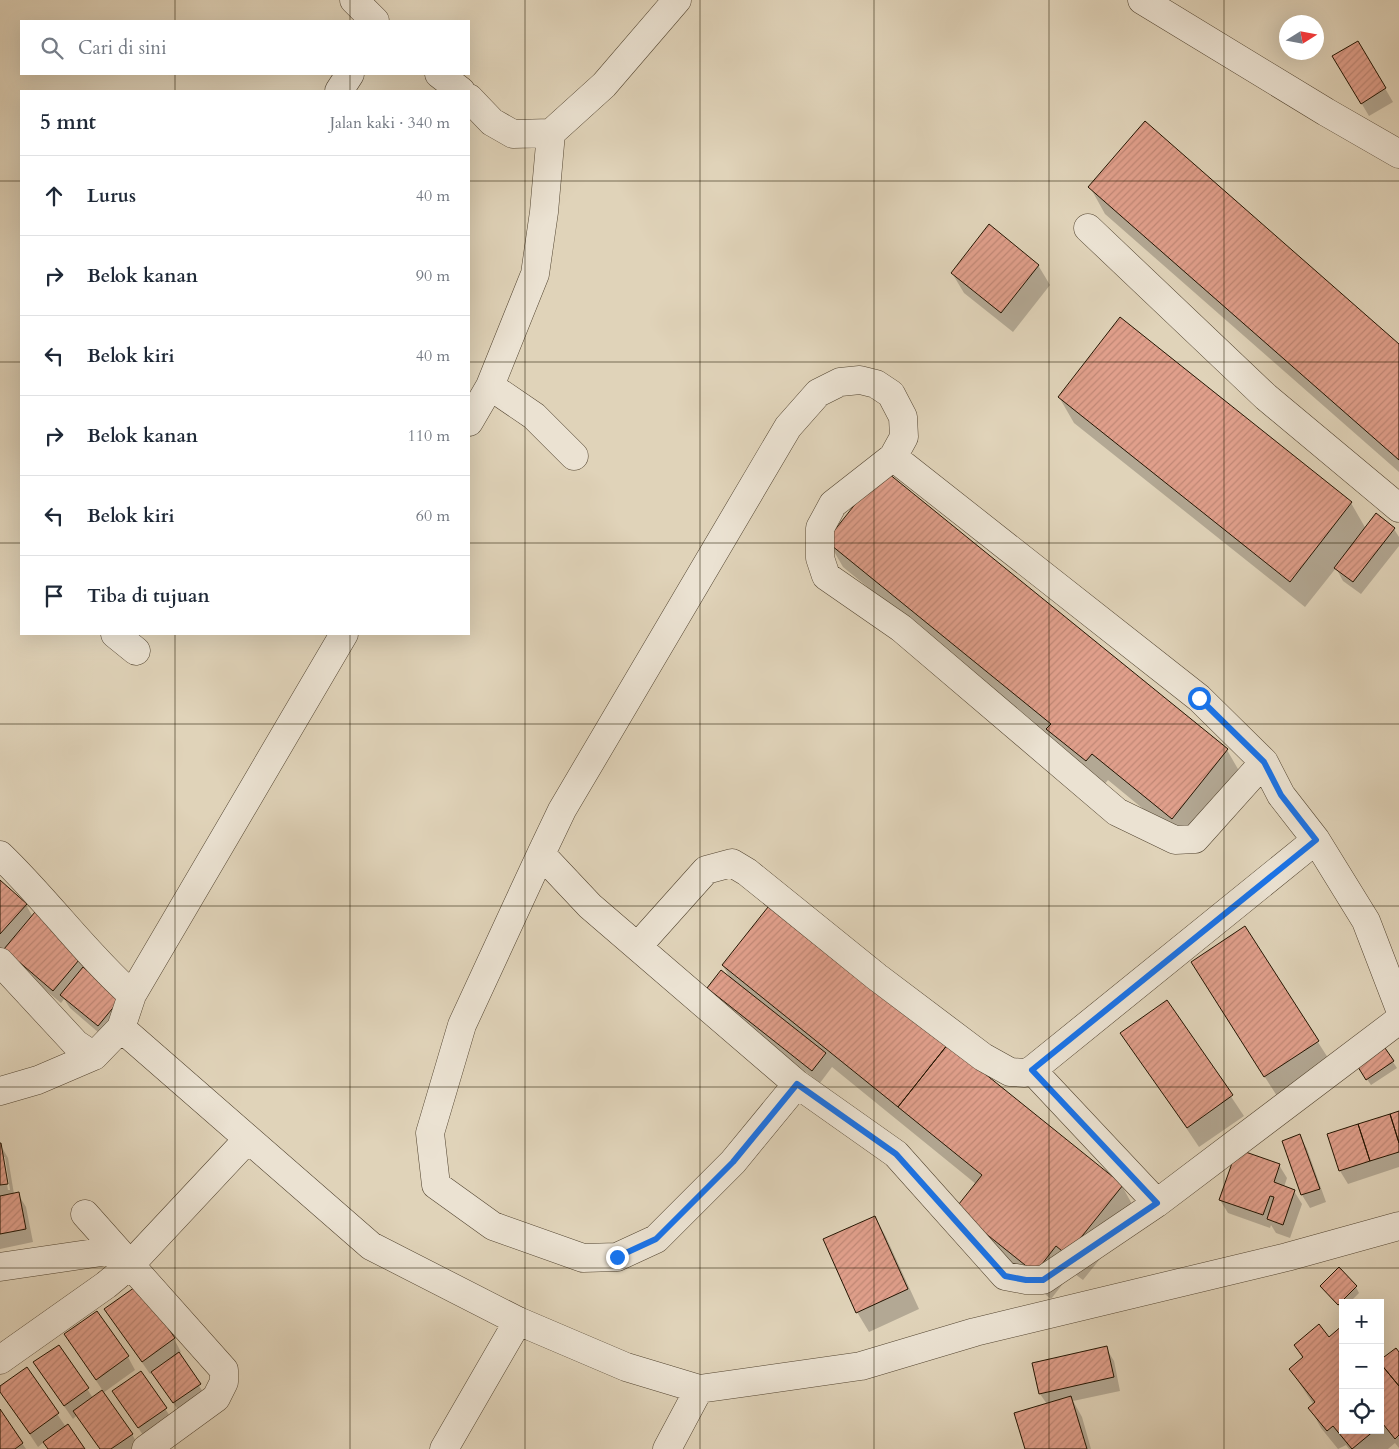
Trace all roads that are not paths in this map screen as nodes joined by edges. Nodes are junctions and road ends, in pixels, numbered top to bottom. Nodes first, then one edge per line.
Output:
1 (354, 0) edge
2 (677, 0) edge
3 (1142, 0) edge
4 (374, 20) edge
5 (349, 75) edge
6 (440, 75) edge
7 (341, 90) edge
8 (460, 90) edge
9 (470, 99) edge
10 (551, 133) junction
11 (1399, 154) edge
12 (1088, 228) dead end
13 (490, 386) junction
14 (470, 420) edge
15 (574, 456) dead end
16 (893, 457) junction
17 (1399, 508) edge
18 (116, 635) edge
19 (343, 635) edge
20 (136, 650) dead end
21 (1264, 762) junction
22 (1316, 840) junction
23 (541, 854) junction
24 (0, 856) edge
25 (638, 946) junction
26 (0, 962) edge
27 (132, 995) junction
28 (1399, 1007) edge
29 (1399, 1020) edge
30 (121, 1028) junction
31 (94, 1056) junction
32 (0, 1068) edge
33 (1032, 1070) junction
34 (38, 1080) junction
35 (797, 1084) junction
36 (0, 1091) edge
37 (247, 1140) junction
38 (1157, 1203) junction
39 (85, 1214) dead end
40 (1399, 1226) edge
41 (123, 1258) junction
42 (0, 1267) edge
43 (518, 1321) junction
44 (0, 1360) edge
45 (699, 1388) junction
46 (146, 1449) edge
47 (444, 1449) edge
48 (667, 1449) edge

1 - 4 street
2 - 10 street
3 - 11 street
5 - 7 street
6 - 8 street
9 - 10 street
10 - 13 street
12 - 17 street
13 - 14 street
13 - 15 street
16 - 21 street
16 - 21 street
16 - 23 street
18 - 20 street
19 - 27 street
21 - 22 street
22 - 28 street
22 - 33 street
23 - 25 street
23 - 35 street
24 - 27 street
25 - 33 street
25 - 35 street
26 - 31 street
27 - 30 street
29 - 38 street
30 - 31 street
30 - 37 street
31 - 34 street
32 - 34 street
33 - 38 street
34 - 36 street
35 - 38 street
37 - 41 street
37 - 43 street
39 - 41 street
40 - 45 street
41 - 42 street
41 - 44 street
41 - 46 street
43 - 45 street
43 - 47 street
45 - 48 street

